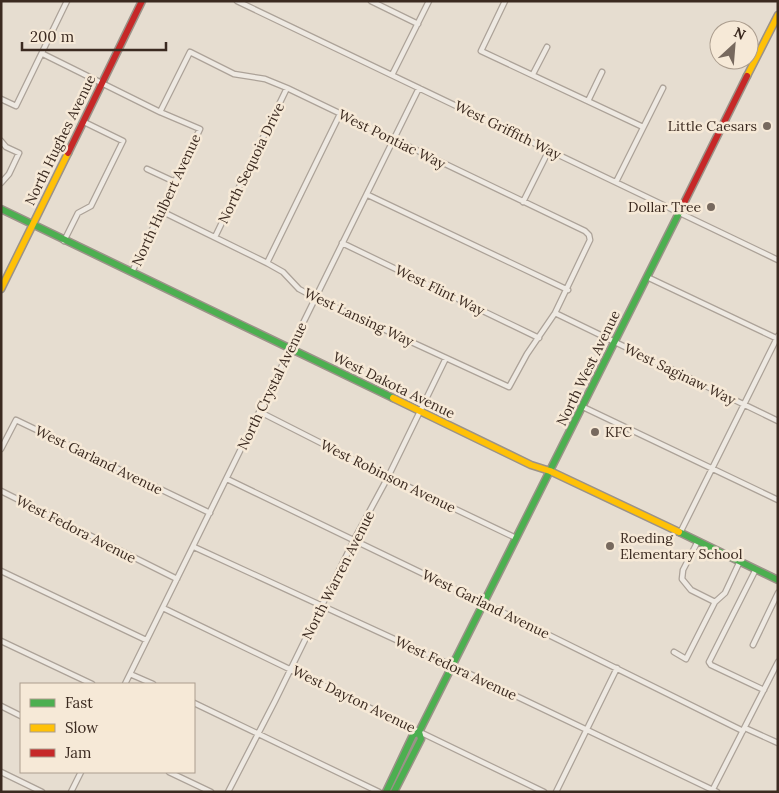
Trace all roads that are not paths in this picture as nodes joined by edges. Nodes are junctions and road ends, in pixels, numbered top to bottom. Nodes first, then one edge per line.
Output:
1 (67, 1) edge
2 (142, 1) edge
3 (237, 1) edge
4 (371, 1) edge
5 (429, 1) edge
6 (505, 1) edge
7 (778, 15) edge
8 (418, 24) junction
9 (547, 47) dead end
10 (43, 54) junction
11 (602, 72) dead end
12 (534, 74) junction
13 (392, 75) junction
14 (102, 83) junction
15 (287, 88) junction
16 (419, 88) junction
17 (663, 88) dead end
18 (1, 99) edge
19 (588, 101) junction
20 (160, 112) junction
21 (340, 114) junction
22 (84, 122) junction
23 (643, 127) junction
24 (394, 140) junction
25 (1, 141) edge
26 (549, 150) junction
27 (147, 169) dead end
28 (175, 182) junction
29 (616, 182) junction
30 (1, 183) edge
31 (368, 195) junction
32 (523, 202) junction
33 (1, 209) edge
34 (161, 211) junction
35 (679, 212) junction
36 (32, 225) junction
37 (215, 237) junction
38 (64, 241) junction
39 (342, 243) junction
40 (778, 260) edge
41 (267, 263) junction
42 (132, 272) junction
43 (647, 277) junction
44 (1, 289) edge
45 (568, 290) junction
46 (316, 298) junction
47 (556, 314) junction
48 (539, 338) junction
49 (777, 338) edge
50 (615, 342) junction
51 (292, 349) junction
52 (446, 358) junction
53 (744, 405) junction
54 (583, 407) junction
55 (420, 411) junction
56 (260, 412) junction
57 (778, 421) edge
58 (1, 449) edge
59 (712, 468) junction
60 (550, 471) junction
61 (388, 477) junction
62 (227, 479) junction
63 (1, 491) edge
64 (778, 500) edge
65 (210, 513) junction
66 (680, 533) junction
67 (516, 538) junction
68 (354, 540) junction
69 (698, 542) junction
70 (194, 547) junction
71 (740, 562) junction
72 (756, 569) junction
73 (1, 571) edge
74 (177, 580) junction
75 (778, 580) edge
76 (778, 593) edge
77 (715, 602) junction
78 (484, 603) junction
79 (322, 605) junction
80 (163, 608) junction
81 (146, 640) junction
82 (1, 641) edge
83 (753, 645) dead end
84 (674, 652) dead end
85 (778, 662) edge
86 (453, 666) junction
87 (291, 668) junction
88 (617, 668) junction
89 (130, 674) junction
90 (90, 683) edge
91 (126, 683) edge
92 (151, 683) edge
93 (764, 690) junction
94 (195, 703) edge
95 (1, 706) edge
96 (20, 716) edge
97 (587, 730) junction
98 (744, 730) junction
99 (420, 732) junction
100 (258, 733) junction
101 (778, 744) edge
102 (1, 772) edge
103 (80, 773) edge
104 (171, 773) edge
105 (714, 791) edge
106 (42, 792) edge
107 (71, 792) edge
108 (211, 792) edge
109 (228, 792) edge
110 (379, 792) edge
111 (386, 792) edge
112 (394, 792) edge
113 (544, 792) edge
114 (556, 792) edge

1 - 10 street
2 - 14 street, North Hughes Avenue
3 - 13 street, West Griffith Way
4 - 8 street
5 - 8 street
6 - 12 street
7 - 35 street, North West Avenue
8 - 13 street
9 - 12 street
10 - 14 street
10 - 18 street
11 - 19 street
12 - 19 street
13 - 16 street, West Griffith Way
14 - 20 street
14 - 22 street, North Hughes Avenue
15 - 20 street, West Pontiac Way
15 - 21 street, West Pontiac Way
15 - 37 street, North Sequoia Drive
16 - 24 street, North Crystal Avenue
16 - 26 street, West Griffith Way
17 - 23 street
19 - 23 street
20 - 28 street, North Hulbert Avenue
21 - 24 street, West Pontiac Way
21 - 41 street
22 - 36 street, North Hughes Avenue
22 - 38 street
23 - 29 street
24 - 31 street, North Crystal Avenue
24 - 32 street, West Pontiac Way
25 - 30 street
26 - 29 street, West Griffith Way
26 - 32 street
27 - 28 street
28 - 34 street, North Hulbert Avenue
29 - 35 street, West Griffith Way
31 - 39 street, North Crystal Avenue
31 - 45 street
32 - 45 street, West Pontiac Way
33 - 36 street, West Dakota Avenue
34 - 37 street, West Lansing Way
34 - 42 street, North Hulbert Avenue
35 - 40 street, West Griffith Way
35 - 43 street, North West Avenue
36 - 38 street, West Dakota Avenue
36 - 44 street, North Hughes Avenue
37 - 41 street, West Lansing Way
38 - 42 street, West Dakota Avenue
39 - 46 street, North Crystal Avenue
39 - 48 street, West Flint Way
41 - 46 street, West Lansing Way
42 - 51 street, West Dakota Avenue
43 - 49 street
43 - 50 street, North West Avenue
45 - 47 street
46 - 51 street, North Crystal Avenue
46 - 52 street, West Lansing Way
47 - 48 street
47 - 50 street, West Saginaw Way
48 - 52 street, West Lansing Way
49 - 53 street
50 - 53 street, West Saginaw Way
50 - 54 street, North West Avenue
51 - 55 street, West Dakota Avenue
51 - 56 street, North Crystal Avenue
52 - 55 street, North Warren Avenue
53 - 57 street, West Saginaw Way
53 - 59 street
54 - 59 street
54 - 60 street, North West Avenue
55 - 60 street, West Dakota Avenue
55 - 61 street, North Warren Avenue
56 - 61 street, West Robinson Avenue
56 - 62 street, North Crystal Avenue
58 - 65 street, West Garland Avenue
59 - 64 street
59 - 66 street
60 - 66 street, West Dakota Avenue
60 - 67 street, North West Avenue
61 - 67 street, West Robinson Avenue
61 - 68 street, North Warren Avenue
62 - 65 street, North Crystal Avenue
62 - 68 street, West Garland Avenue
63 - 74 street, West Fedora Avenue
65 - 70 street, North Crystal Avenue
66 - 69 street, West Dakota Avenue
67 - 78 street, North West Avenue
68 - 78 street, West Garland Avenue
68 - 79 street, North Warren Avenue
69 - 71 street, West Dakota Avenue
69 - 77 street
70 - 74 street, North Crystal Avenue
70 - 79 street, West Fedora Avenue
71 - 72 street, West Dakota Avenue
71 - 77 street
72 - 75 street, West Dakota Avenue
72 - 93 street
73 - 81 street
74 - 80 street, North Crystal Avenue
76 - 83 street
77 - 84 street
78 - 86 street, North West Avenue
78 - 88 street, West Garland Avenue
79 - 86 street, West Fedora Avenue
79 - 87 street, North Warren Avenue
80 - 81 street, North Crystal Avenue
80 - 87 street, West Dayton Avenue
81 - 89 street, North Crystal Avenue
82 - 90 street
85 - 93 street
86 - 97 street, West Fedora Avenue
86 - 99 street, North West Avenue
87 - 99 street, West Dayton Avenue
87 - 100 street, North Warren Avenue
88 - 97 street
88 - 98 street, West Garland Avenue
89 - 91 street, North Crystal Avenue
89 - 92 street
93 - 98 street
94 - 100 street
95 - 96 street
97 - 105 street, West Fedora Avenue
97 - 114 street
98 - 101 street, West Garland Avenue
98 - 105 street
99 - 111 street, North West Avenue
99 - 112 street, North West Avenue
99 - 113 street, West Dayton Avenue
100 - 109 street, North Warren Avenue
100 - 110 street
102 - 106 street
103 - 107 street
104 - 108 street

